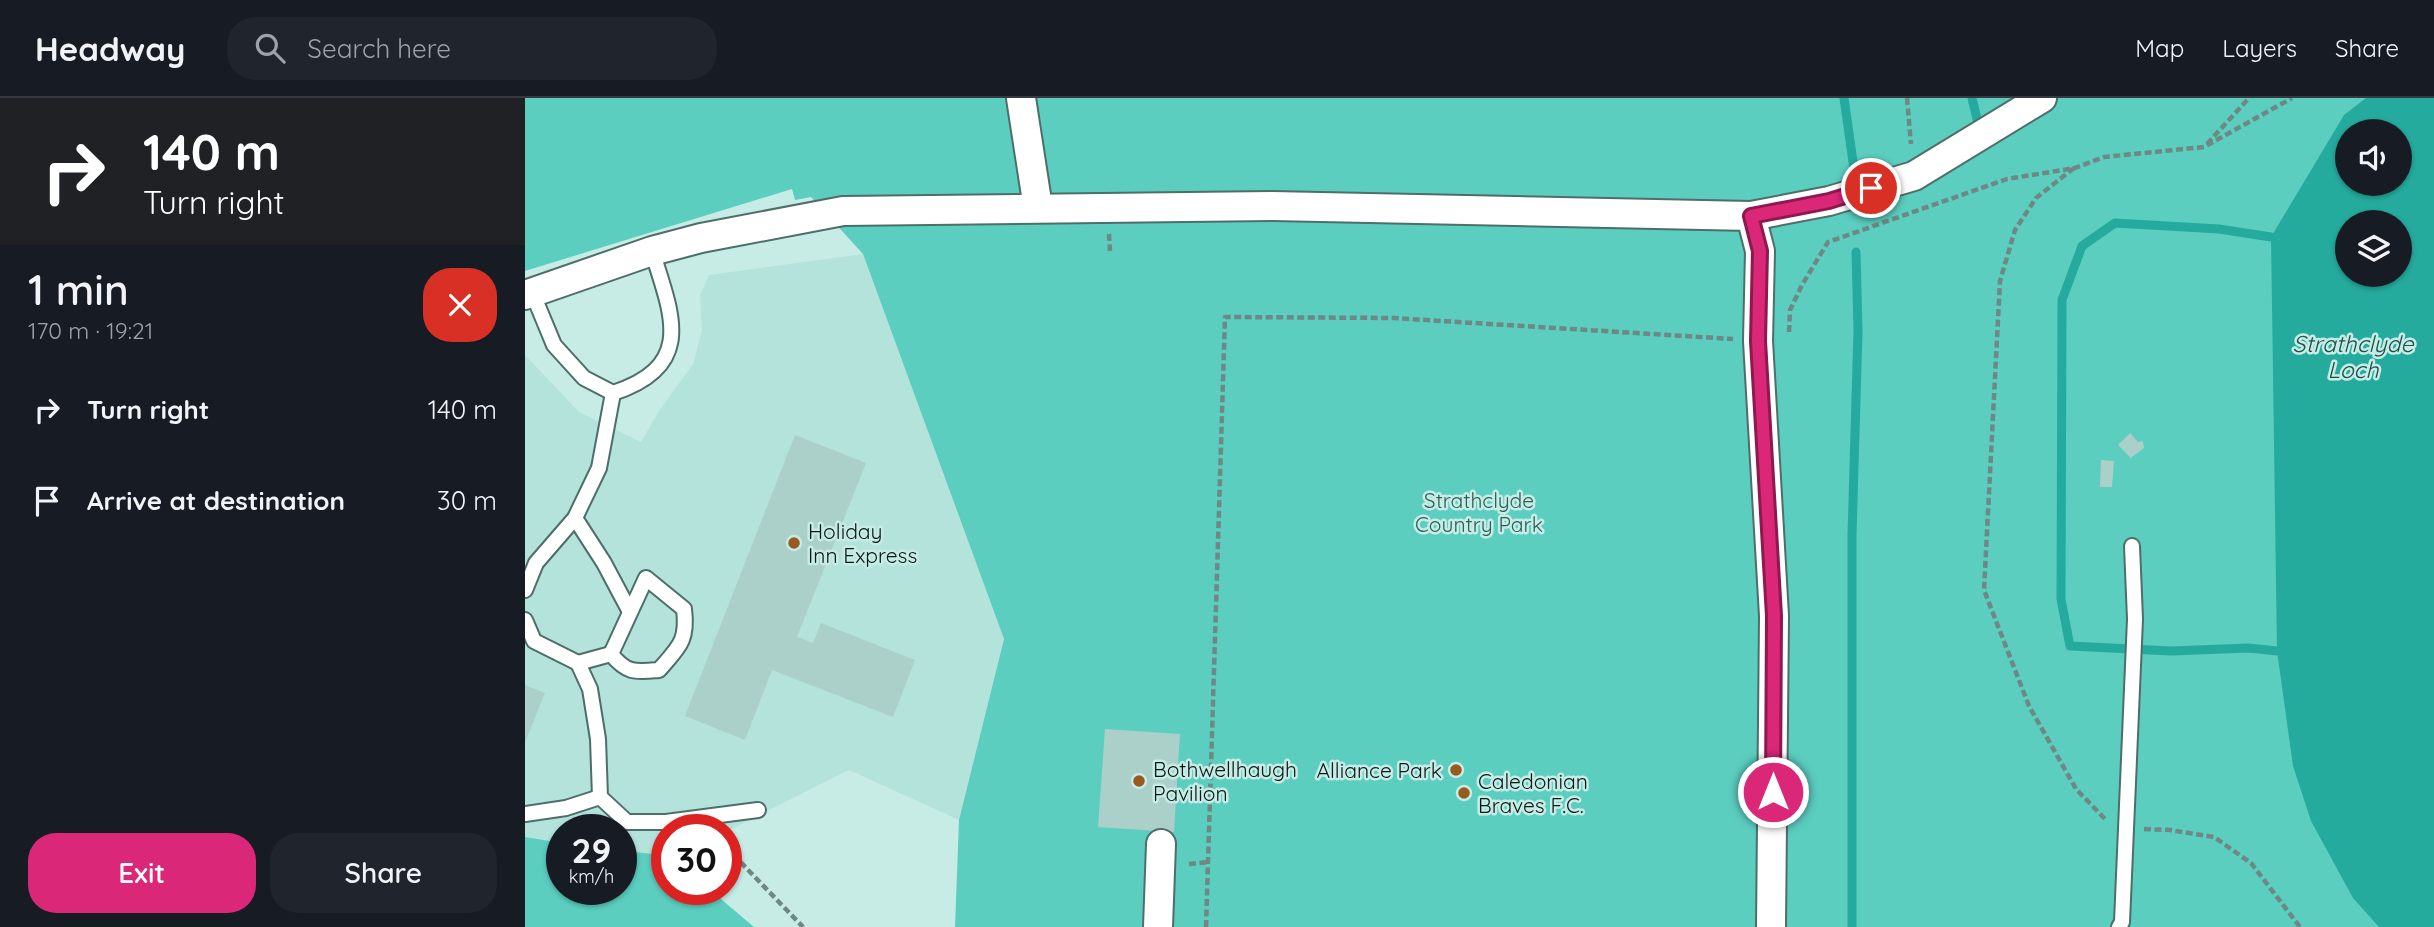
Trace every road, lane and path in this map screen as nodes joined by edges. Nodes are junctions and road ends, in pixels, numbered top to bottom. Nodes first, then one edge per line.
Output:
1 (1021, 98) edge
2 (1907, 98) edge
3 (2042, 98) edge
4 (2249, 98) edge
5 (2291, 98) edge
6 (2204, 147) junction
7 (2075, 168) junction
8 (1914, 176) junction
9 (1038, 208) junction
10 (1751, 216) junction
11 (652, 251) junction
12 (529, 293) edge
13 (1758, 341) junction
14 (613, 393) junction
15 (575, 518) junction
16 (2132, 546) dead end
17 (525, 590) edge
18 (630, 612) junction
19 (525, 620) edge
20 (611, 654) junction
21 (578, 663) junction
22 (600, 797) junction
23 (758, 810) dead end
24 (525, 814) edge
25 (2124, 828) junction
26 (1161, 844) dead end
27 (742, 864) edge
28 (803, 927) edge
29 (1158, 927) edge
30 (1206, 927) edge
31 (1771, 927) edge
32 (2119, 927) edge
33 (2300, 927) edge

1 - 9 street
2 - 8 path
3 - 8 street
4 - 6 path
5 - 6 path
6 - 7 path
7 - 13 path
7 - 25 path
8 - 10 street
9 - 10 street
9 - 11 street
10 - 13 street
11 - 12 street
11 - 14 lane
12 - 14 lane
13 - 30 path
13 - 31 street
14 - 15 lane
15 - 17 lane
15 - 18 lane
16 - 25 lane
18 - 20 lane
18 - 20 lane
19 - 21 lane
20 - 21 lane
21 - 22 lane
22 - 23 lane
22 - 24 lane
25 - 32 lane
25 - 33 path
26 - 29 street
27 - 28 path

